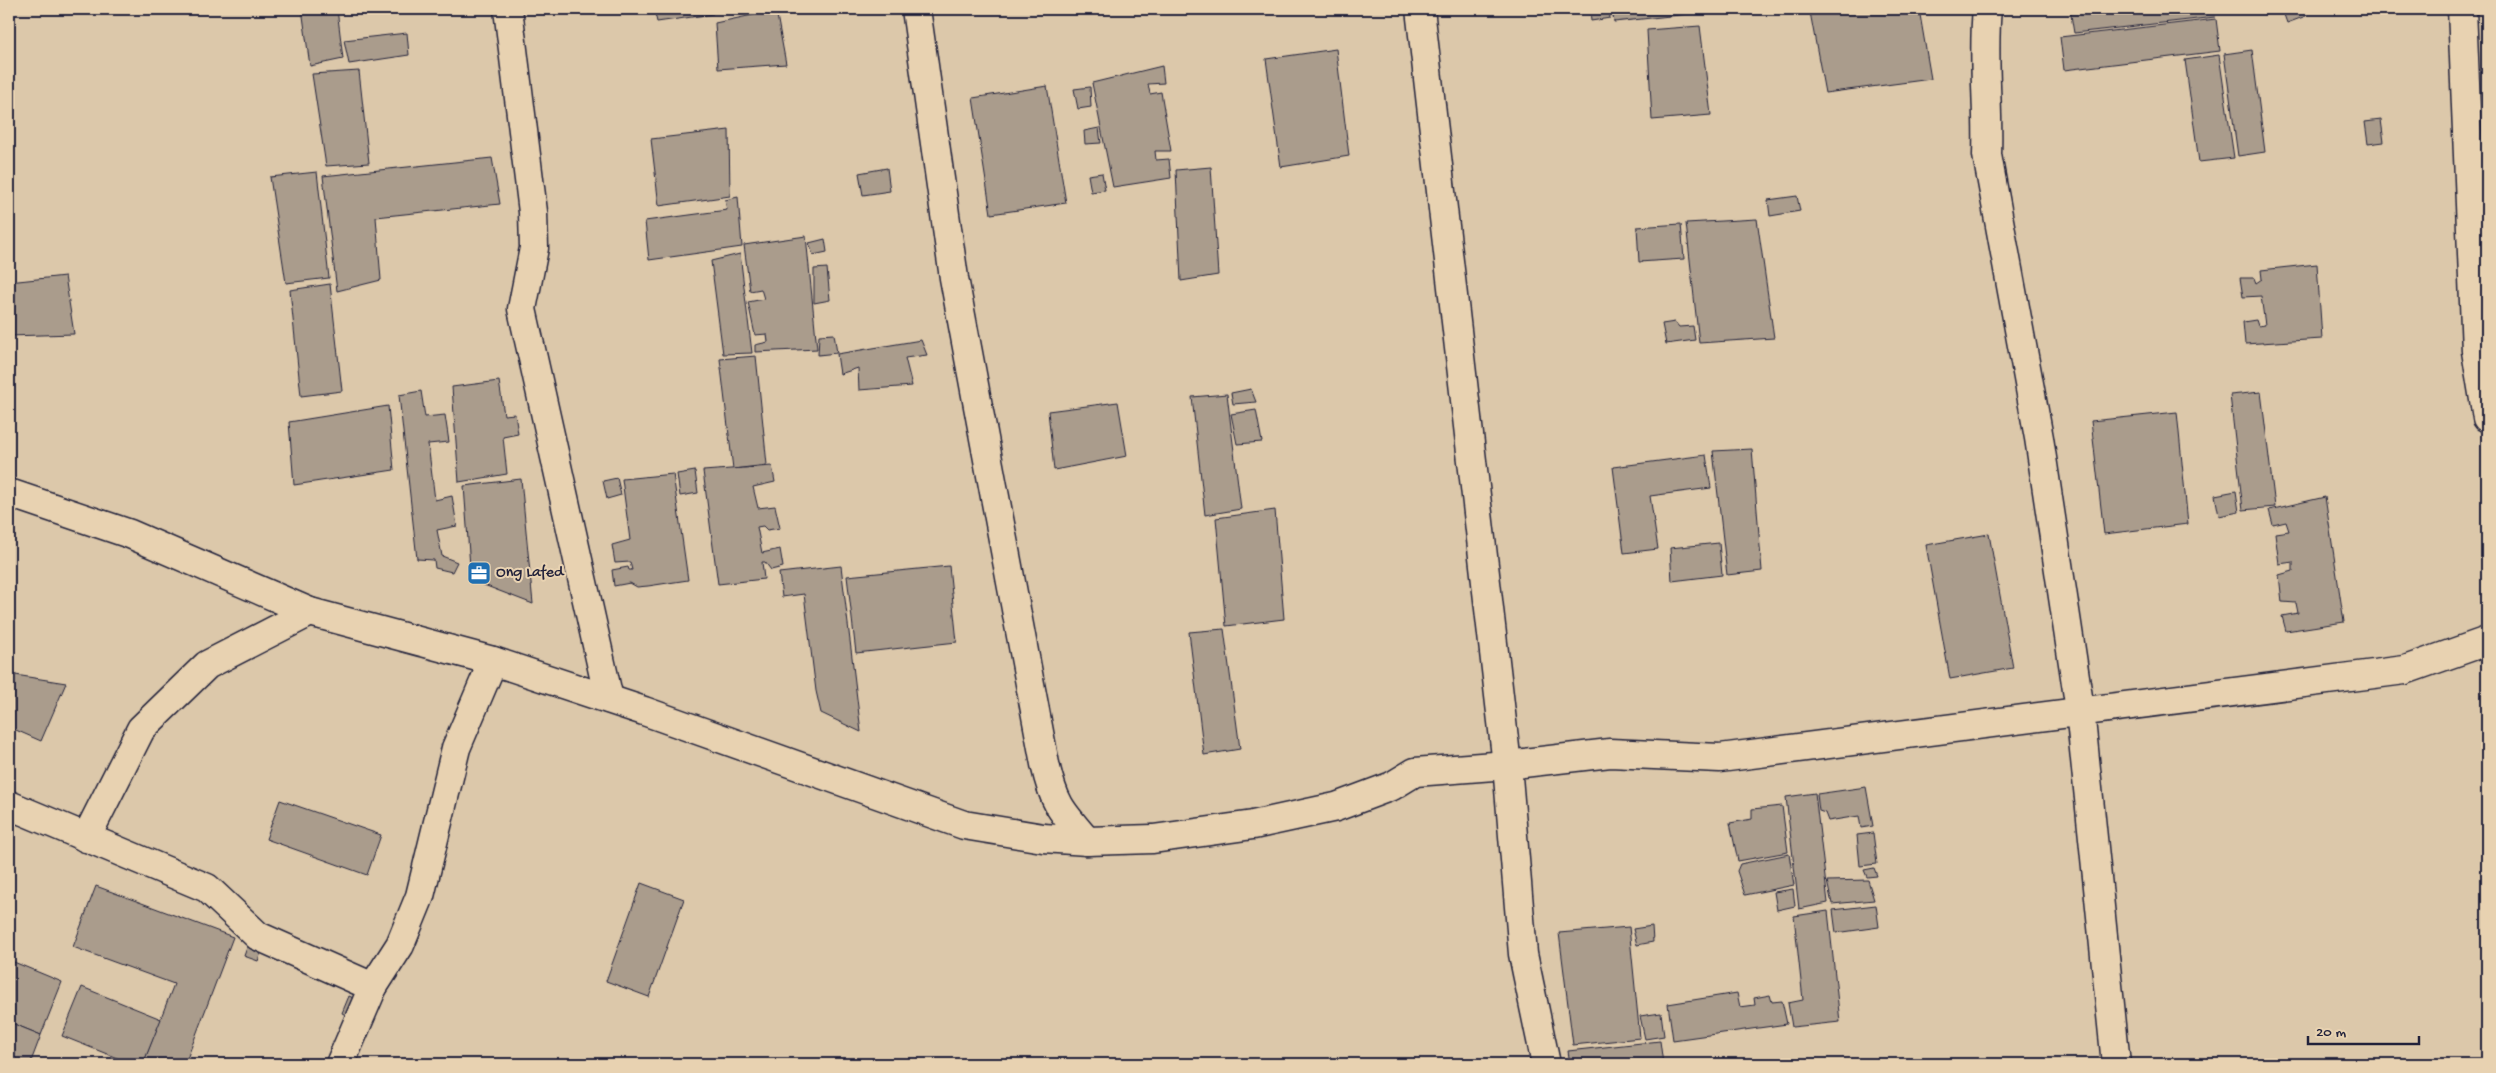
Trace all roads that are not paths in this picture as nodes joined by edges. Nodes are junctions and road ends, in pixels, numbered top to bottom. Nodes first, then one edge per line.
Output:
1 (508, 9) edge
2 (916, 9) edge
3 (1420, 9) edge
4 (1988, 9) edge
5 (2462, 9) edge
6 (2487, 418) edge
7 (9, 493) edge
8 (310, 612) junction
9 (2487, 641) edge
10 (493, 661) junction
11 (609, 699) junction
12 (2080, 710) junction
13 (1507, 765) junction
14 (9, 805) edge
15 (86, 838) junction
16 (1087, 841) junction
17 (373, 987) junction
18 (340, 1064) edge
19 (1546, 1064) edge
20 (2116, 1064) edge

1 - 11 street
2 - 16 street
3 - 13 street
4 - 12 street
5 - 6 street
7 - 8 street
8 - 10 street
8 - 15 street
9 - 12 street
10 - 11 street
10 - 17 street
11 - 16 street
12 - 13 street
12 - 20 street
13 - 16 street
13 - 19 street
14 - 15 street
15 - 17 street
17 - 18 street

